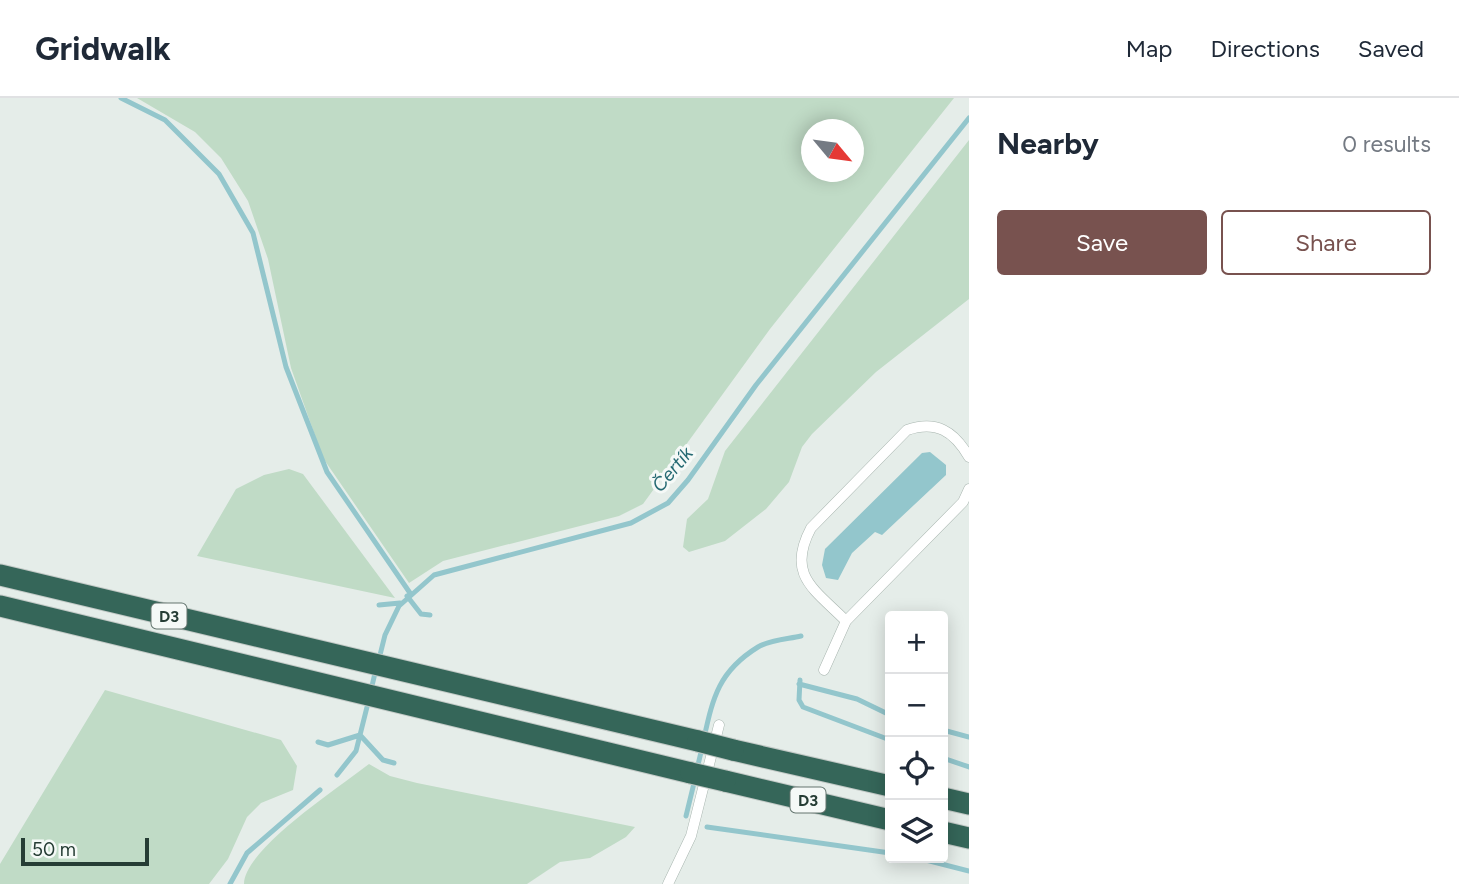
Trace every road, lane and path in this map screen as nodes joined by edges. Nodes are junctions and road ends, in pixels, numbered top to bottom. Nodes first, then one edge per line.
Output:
1 (969, 457) edge
2 (969, 489) edge
3 (0, 575) edge
4 (0, 606) edge
5 (846, 621) junction
6 (824, 670) dead end
7 (719, 725) dead end
8 (885, 785) edge
9 (948, 800) edge
10 (969, 804) edge
11 (885, 819) edge
12 (948, 833) edge
13 (969, 838) edge
14 (668, 884) edge

1 - 5 lane
2 - 5 lane
3 - 8 highway, D3, bridge
4 - 11 highway, D3, bridge
5 - 6 lane
7 - 14 lane
9 - 10 highway
12 - 13 highway

